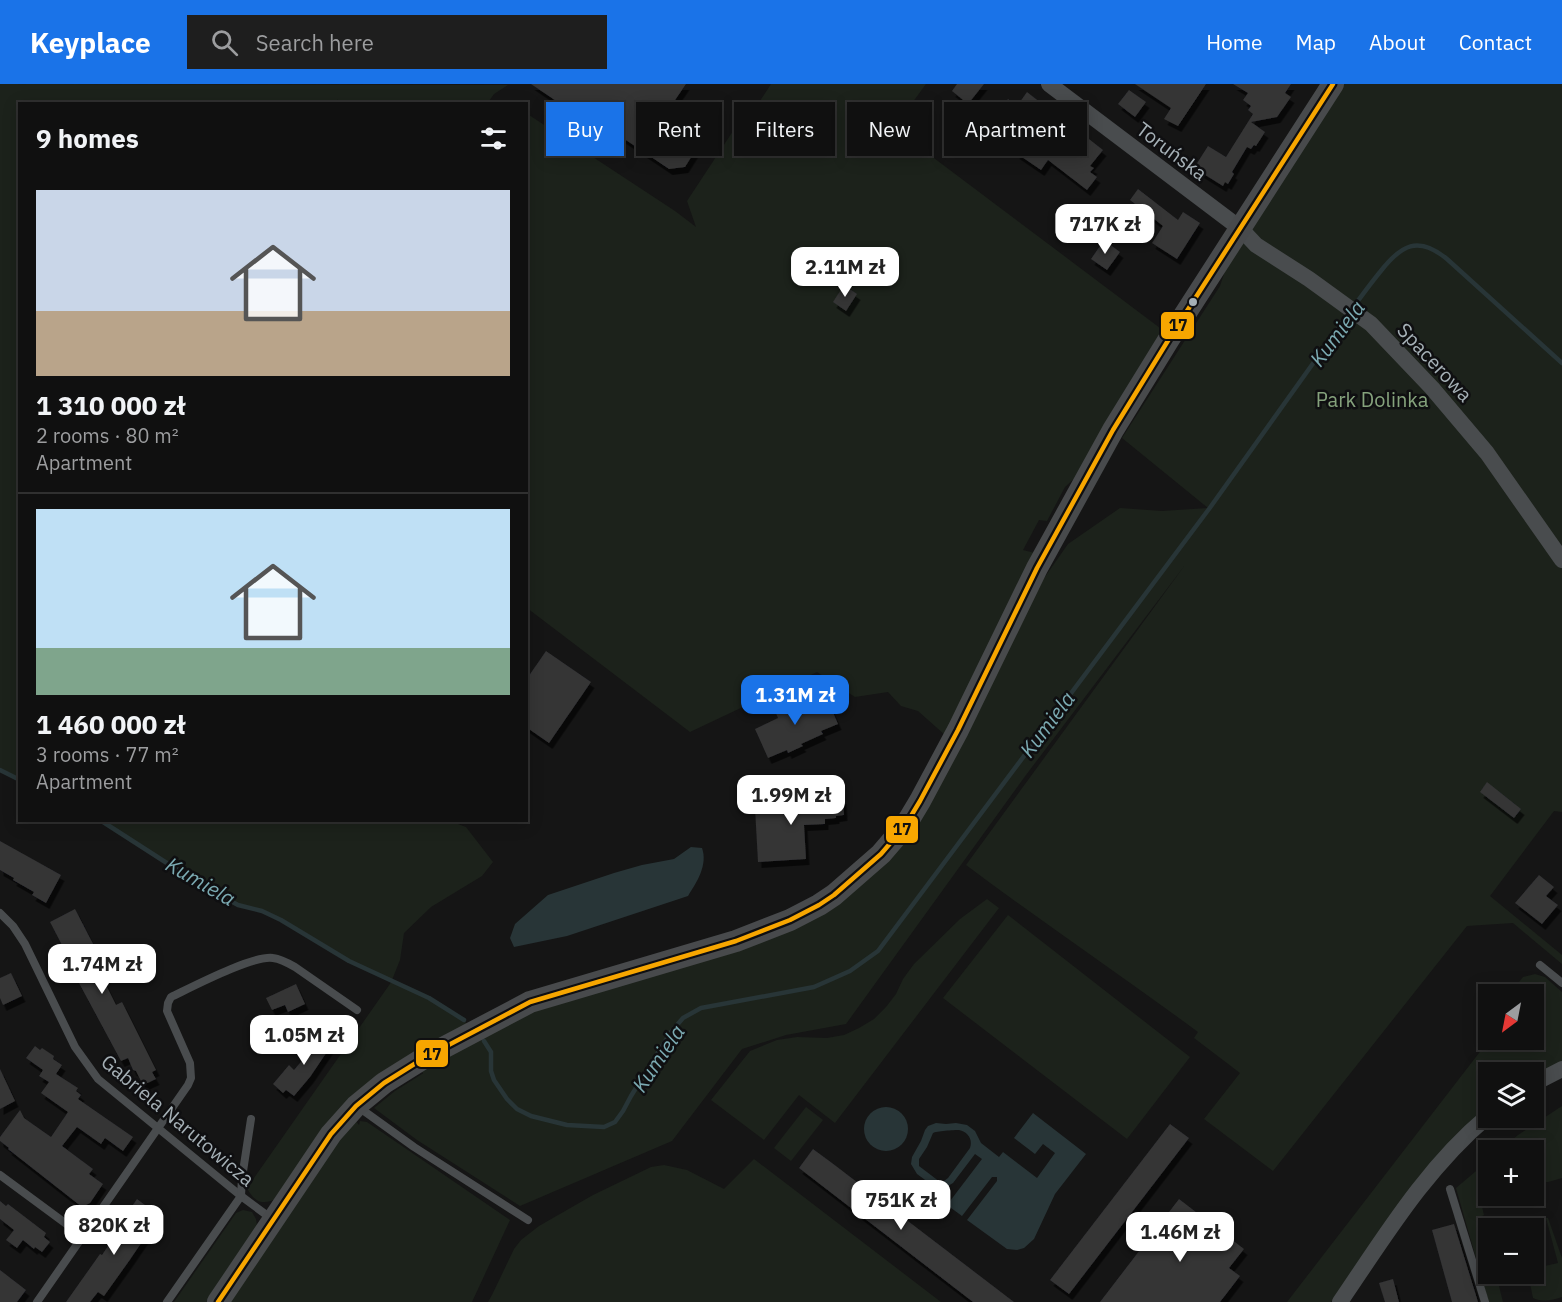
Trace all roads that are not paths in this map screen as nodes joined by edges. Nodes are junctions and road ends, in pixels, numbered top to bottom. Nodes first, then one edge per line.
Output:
1 (1049, 84) edge
2 (1333, 84) edge
3 (1241, 229) junction
4 (1562, 560) edge
5 (0, 913) edge
6 (1540, 965) dead end
7 (1562, 983) edge
8 (357, 1010) dead end
9 (1562, 1069) edge
10 (1544, 1078) edge
11 (356, 1106) junction
12 (251, 1119) dead end
13 (1478, 1125) edge
14 (158, 1128) junction
15 (0, 1175) edge
16 (1450, 1189) dead end
17 (241, 1196) junction
18 (273, 1219) junction
19 (528, 1220) dead end
20 (84, 1237) junction
21 (38, 1302) edge
22 (167, 1302) edge
23 (218, 1302) edge
24 (1340, 1302) edge
25 (1485, 1302) edge

1 - 3 street, Toruńska
2 - 3 street
3 - 4 street, Spacerowa
3 - 11 street
5 - 14 lane, Gabriela Narutowicza
6 - 7 lane
8 - 14 lane
9 - 10 street
11 - 18 street
11 - 19 lane
12 - 17 lane
13 - 24 street
14 - 17 lane, Gabriela Narutowicza
14 - 20 lane
15 - 20 lane
16 - 25 lane
17 - 18 lane, Gabriela Narutowicza
17 - 22 lane
18 - 23 street
20 - 21 lane

